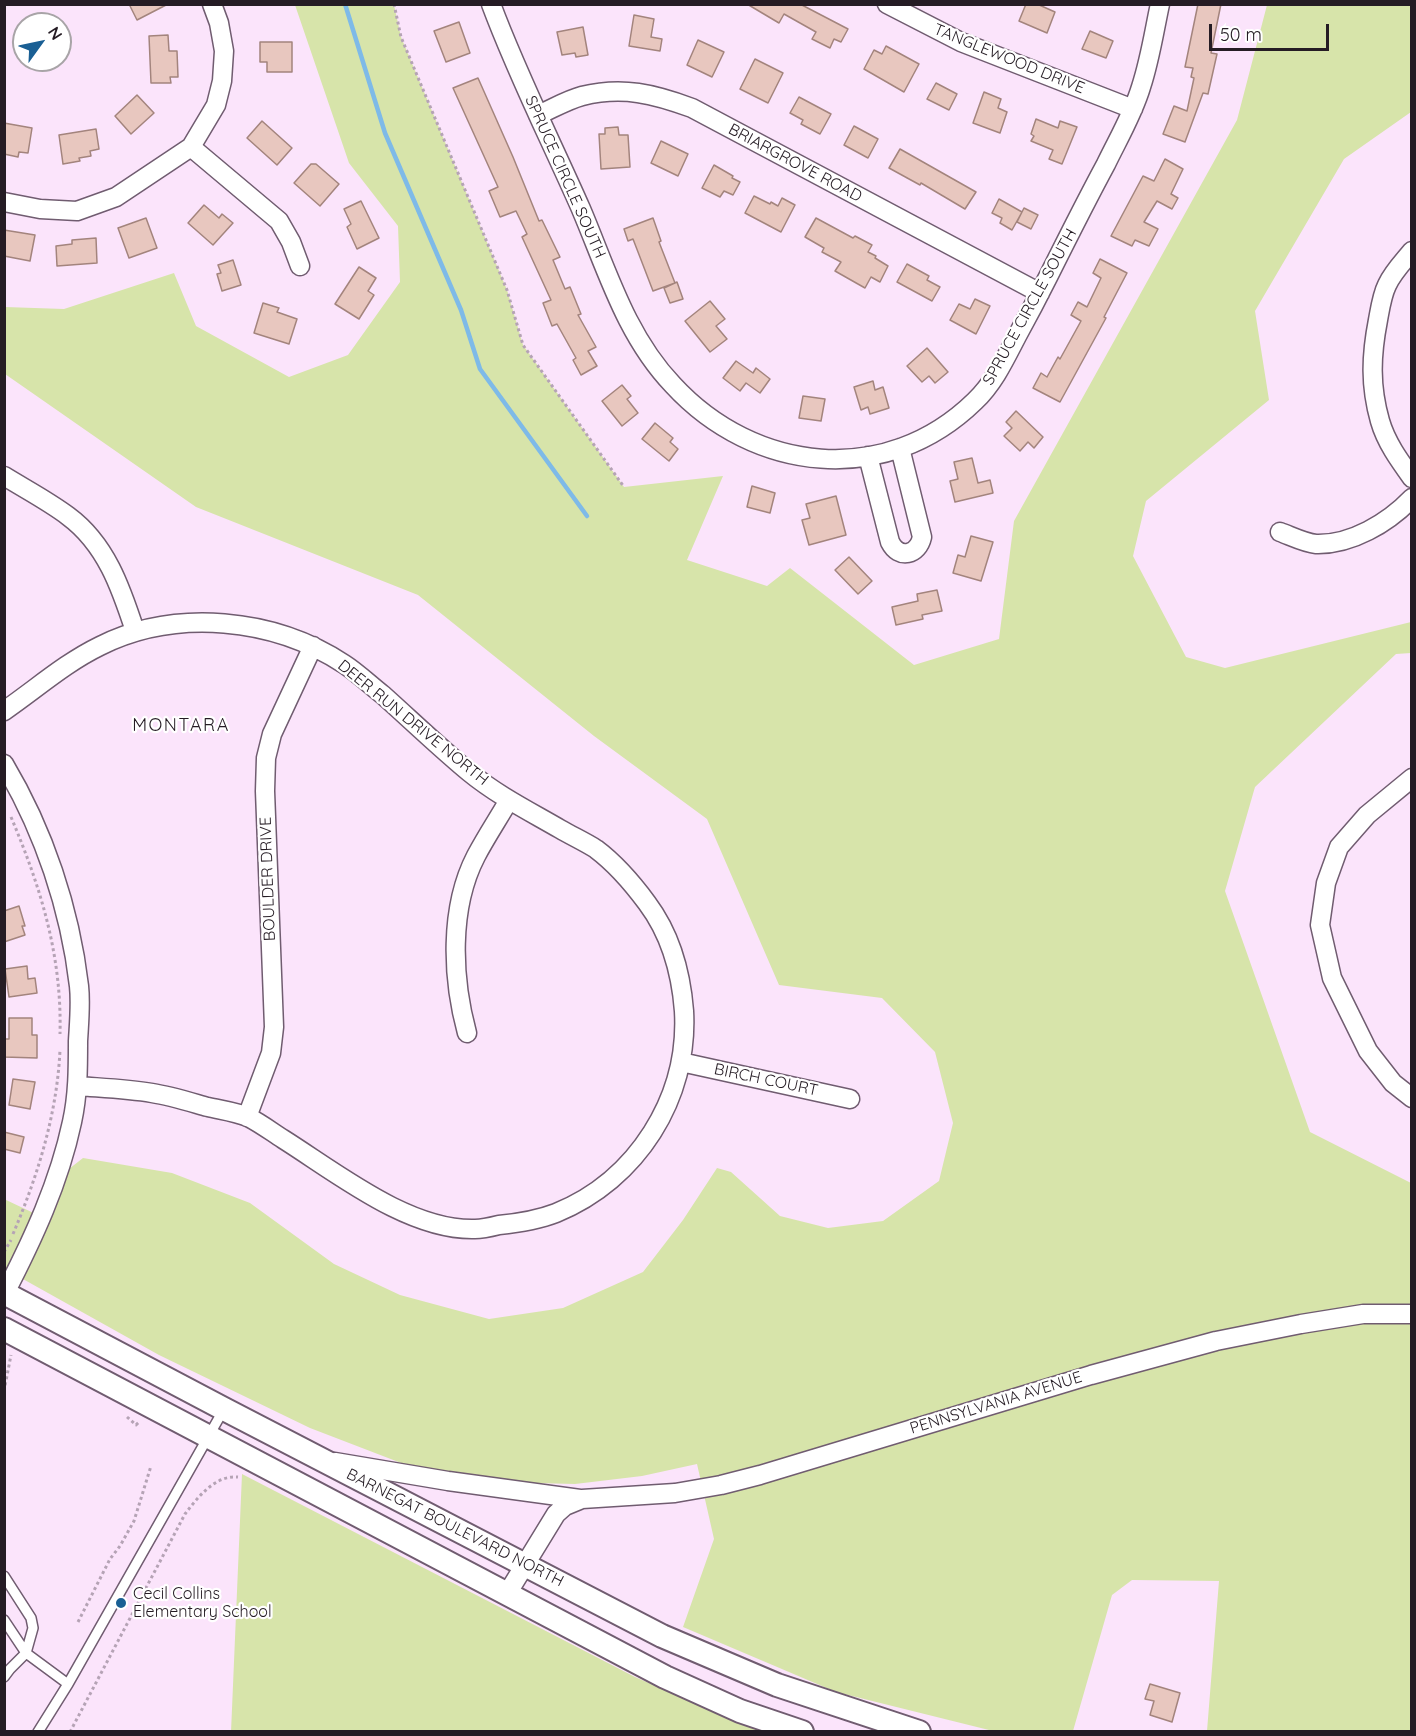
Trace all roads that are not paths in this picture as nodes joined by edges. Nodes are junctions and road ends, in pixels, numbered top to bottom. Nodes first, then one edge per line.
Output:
1 (212, 4) edge
2 (491, 4) edge
3 (887, 4) edge
4 (1160, 4) edge
5 (1133, 109) junction
6 (538, 115) junction
7 (191, 147) junction
8 (4, 202) edge
9 (1412, 251) edge
10 (300, 266) dead end
11 (1040, 293) junction
12 (900, 448) junction
13 (868, 456) junction
14 (4, 476) edge
15 (1412, 478) edge
16 (1412, 498) edge
17 (1280, 532) dead end
18 (135, 631) junction
19 (313, 646) junction
20 (4, 711) edge
21 (4, 764) edge
22 (1412, 778) edge
23 (509, 800) junction
24 (467, 1033) dead end
25 (681, 1062) junction
26 (78, 1086) junction
27 (1412, 1098) edge
28 (850, 1099) dead end
29 (247, 1117) junction
30 (5, 1294) edge
31 (1412, 1314) edge
32 (11, 1333) edge
33 (224, 1409) junction
34 (207, 1437) junction
35 (326, 1461) junction
36 (582, 1499) junction
37 (525, 1564) junction
38 (4, 1576) edge
39 (507, 1594) junction
40 (4, 1620) edge
41 (26, 1653) junction
42 (4, 1677) edge
43 (68, 1684) junction
44 (38, 1731) edge
45 (802, 1731) edge
46 (919, 1731) edge

1 - 7 street
2 - 6 street, SPRUCE CIRCLE SOUTH
3 - 5 street, TANGLEWOOD DRIVE
4 - 5 street, SPRUCE CIRCLE SOUTH
5 - 11 street, SPRUCE CIRCLE SOUTH
6 - 11 street, BRIARGROVE ROAD
6 - 13 street, SPRUCE CIRCLE SOUTH
7 - 8 street
7 - 10 street
9 - 15 street
11 - 12 street, SPRUCE CIRCLE SOUTH
12 - 13 street, SPRUCE CIRCLE SOUTH
12 - 13 street
14 - 18 street
16 - 17 street
18 - 19 street, DEER RUN DRIVE NORTH
18 - 20 street, DEER RUN DRIVE NORTH
19 - 23 street, DEER RUN DRIVE NORTH
19 - 29 street, BOULDER DRIVE
21 - 26 street
22 - 27 street
23 - 24 street
23 - 25 street, DEER RUN DRIVE NORTH
25 - 28 street, BIRCH COURT
25 - 29 street, DEER RUN DRIVE NORTH
26 - 29 street, DEER RUN DRIVE NORTH
26 - 30 street
30 - 33 street, BARNEGAT BOULEVARD NORTH
31 - 36 street, PENNSYLVANIA AVENUE
32 - 34 street, BARNEGAT BOULEVARD NORTH
33 - 34 lane
33 - 35 street, BARNEGAT BOULEVARD NORTH
34 - 39 street, BARNEGAT BOULEVARD NORTH
34 - 43 lane
35 - 36 street, PENNSYLVANIA AVENUE
35 - 37 street, BARNEGAT BOULEVARD NORTH
36 - 37 street, PENNSYLVANIA AVENUE
37 - 39 street, PENNSYLVANIA AVENUE
37 - 46 street, BARNEGAT BOULEVARD NORTH
38 - 41 lane
39 - 45 street, BARNEGAT BOULEVARD NORTH
40 - 41 lane
41 - 42 lane
41 - 43 lane
43 - 44 lane

